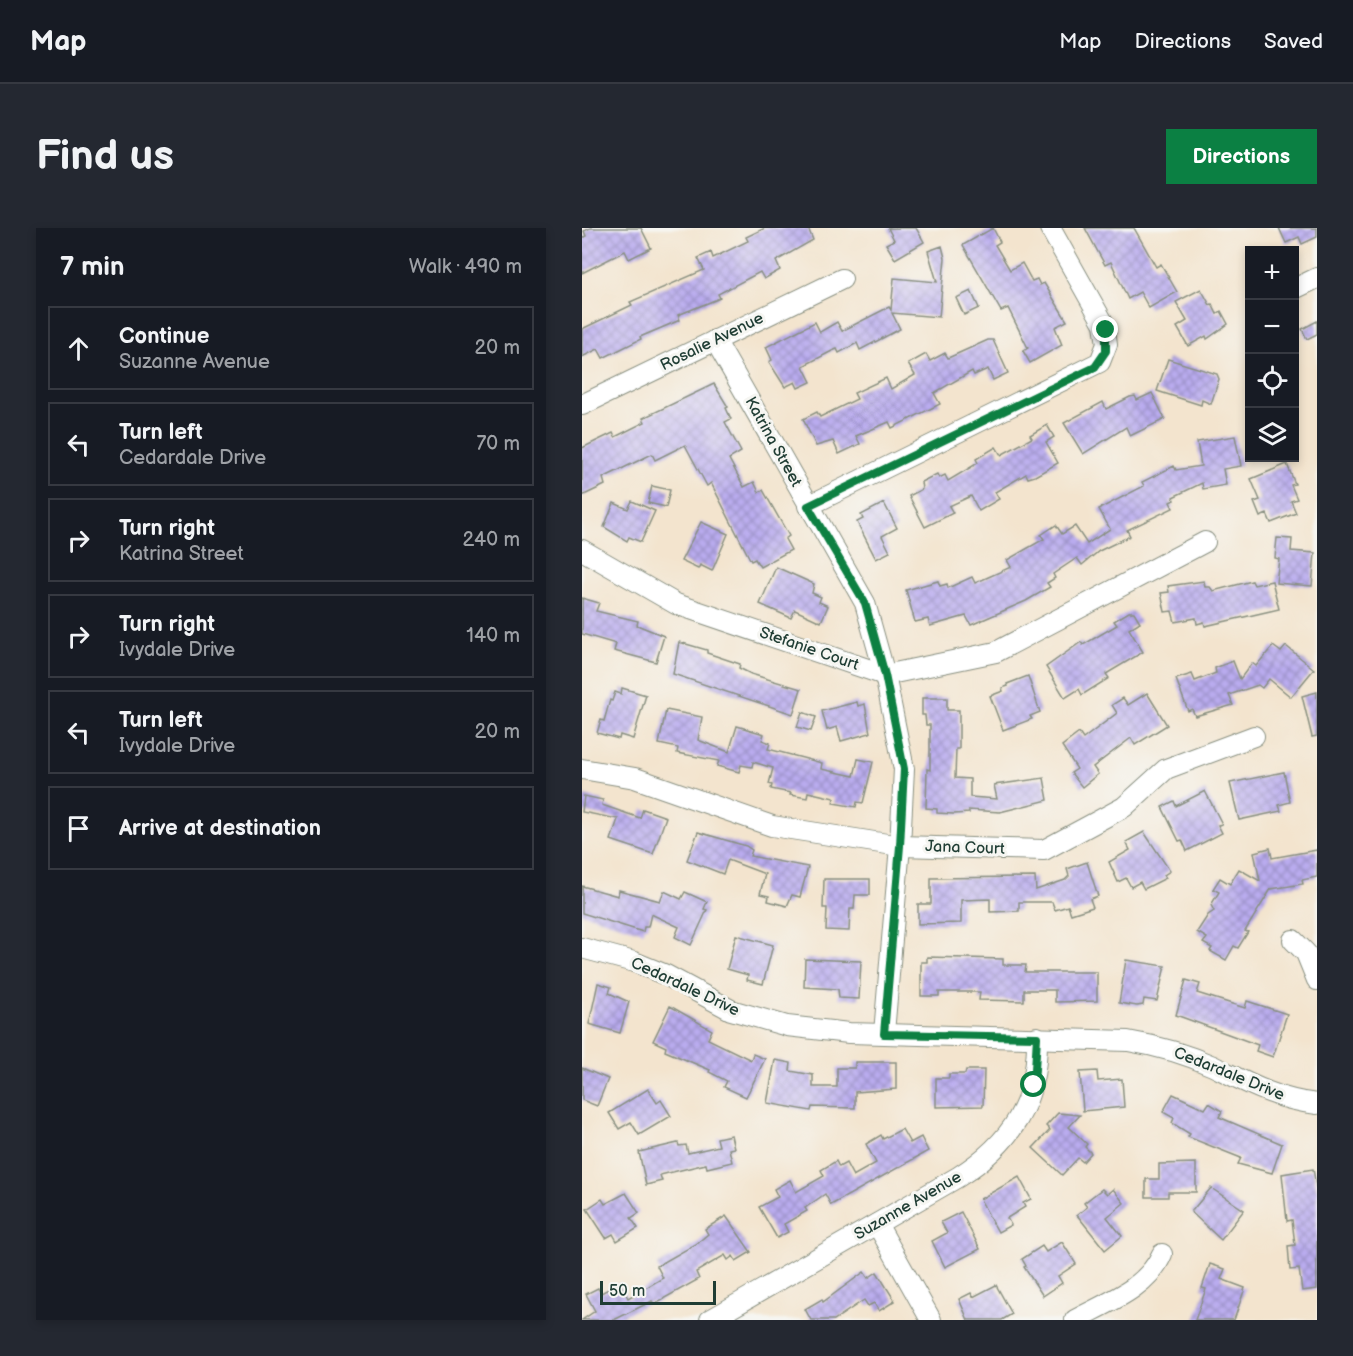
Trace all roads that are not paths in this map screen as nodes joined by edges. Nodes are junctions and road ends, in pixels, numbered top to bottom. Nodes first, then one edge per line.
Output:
1 (1050, 228) edge
2 (1317, 278) edge
3 (842, 279) dead end
4 (1299, 287) edge
5 (715, 340) junction
6 (582, 405) edge
7 (808, 506) junction
8 (1205, 542) dead end
9 (582, 550) edge
10 (885, 675) junction
11 (1254, 736) dead end
12 (582, 769) edge
13 (900, 846) junction
14 (1293, 940) dead end
15 (582, 948) edge
16 (1317, 980) edge
17 (884, 1034) junction
18 (1037, 1037) junction
19 (1317, 1104) edge
20 (877, 1224) junction
21 (1162, 1254) dead end
22 (710, 1320) edge
23 (932, 1320) edge
24 (1076, 1320) edge

1 - 7 street
2 - 4 street
3 - 5 street, Rosalie Avenue
5 - 6 street, Rosalie Avenue
5 - 7 street, Katrina Street
7 - 10 street, Katrina Street
8 - 10 street
9 - 10 street, Stefanie Court
10 - 13 street, Katrina Street
11 - 13 street, Jana Court
12 - 13 street, Jana Court
13 - 17 street, Katrina Street
14 - 16 street
15 - 17 street, Cedardale Drive
17 - 18 street, Cedardale Drive
18 - 19 street, Cedardale Drive
18 - 20 street, Suzanne Avenue
20 - 22 street, Suzanne Avenue
20 - 23 street
21 - 24 street

